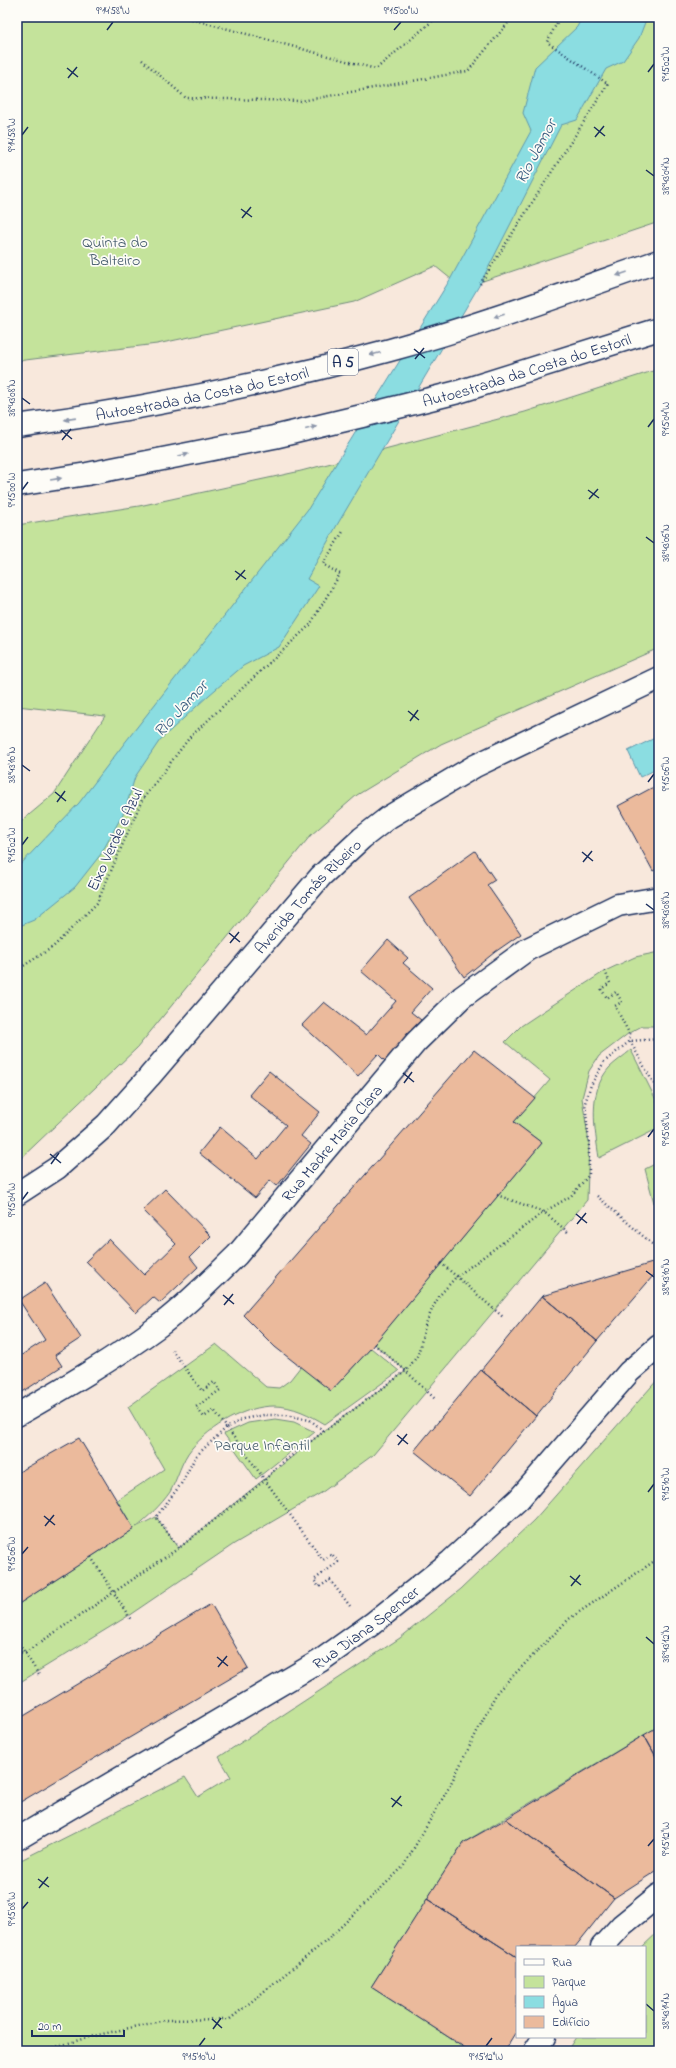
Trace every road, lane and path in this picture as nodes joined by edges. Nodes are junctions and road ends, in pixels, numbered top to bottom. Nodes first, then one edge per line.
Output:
1 (184, 17) edge
2 (205, 17) edge
3 (436, 17) edge
4 (513, 17) edge
5 (560, 17) edge
6 (206, 23) junction
7 (142, 60) dead end
8 (659, 261) edge
9 (480, 284) dead end
10 (659, 329) edge
11 (17, 426) edge
12 (17, 485) edge
13 (344, 530) dead end
14 (659, 678) edge
15 (659, 898) edge
16 (17, 970) edge
17 (605, 971) dead end
18 (659, 1039) edge
19 (630, 1041) junction
20 (659, 1093) edge
21 (17, 1194) edge
22 (497, 1195) dead end
23 (597, 1196) dead end
24 (544, 1212) junction
25 (569, 1233) dead end
26 (659, 1250) edge
27 (441, 1263) dead end
28 (456, 1277) junction
29 (503, 1317) dead end
30 (156, 1328) junction
31 (374, 1344) dead end
32 (659, 1346) edge
33 (406, 1371) junction
34 (435, 1399) dead end
35 (17, 1415) edge
36 (226, 1428) junction
37 (324, 1431) junction
38 (265, 1480) junction
39 (179, 1548) junction
40 (91, 1557) dead end
41 (659, 1558) edge
42 (113, 1592) junction
43 (131, 1620) dead end
44 (372, 1624) junction
45 (17, 1640) edge
46 (26, 1652) junction
47 (17, 1653) edge
48 (39, 1675) dead end
49 (17, 1839) edge
50 (659, 1895) edge
51 (603, 1946) edge
52 (543, 2038) edge
53 (42, 2051) edge
54 (535, 2051) edge

1 - 6 path
2 - 6 path
3 - 6 path
4 - 7 path
5 - 9 path
8 -> 11 main road, Autoestrada da Costa do Estoril / A 5
12 -> 10 main road, Autoestrada da Costa do Estoril
13 - 16 path, Eixo Verde e Azul
14 - 21 main road, Avenida Tomás Ribeiro
15 - 30 main road, Rua Madre Maria Clara
17 - 19 path
18 - 19 path
19 - 20 path
19 - 24 path
22 - 24 path
23 - 26 path
24 - 25 path
24 - 28 path
27 - 28 path
28 - 29 path
28 - 33 path
30 - 35 main road, Rua Madre Maria Clara
30 - 36 path
31 - 33 path
32 - 44 main road, Rua Diana Spencer
33 - 34 path
33 - 37 path
36 - 37 path
36 - 38 path
36 - 39 path
37 - 38 path
38 - 39 path
38 - 44 path
39 - 42 path
40 - 42 path
41 - 53 path
42 - 43 path
42 - 46 path
44 - 49 main road, Rua Diana Spencer
45 - 46 path
46 - 47 path
46 - 48 path
50 - 51 main road
52 - 54 main road

